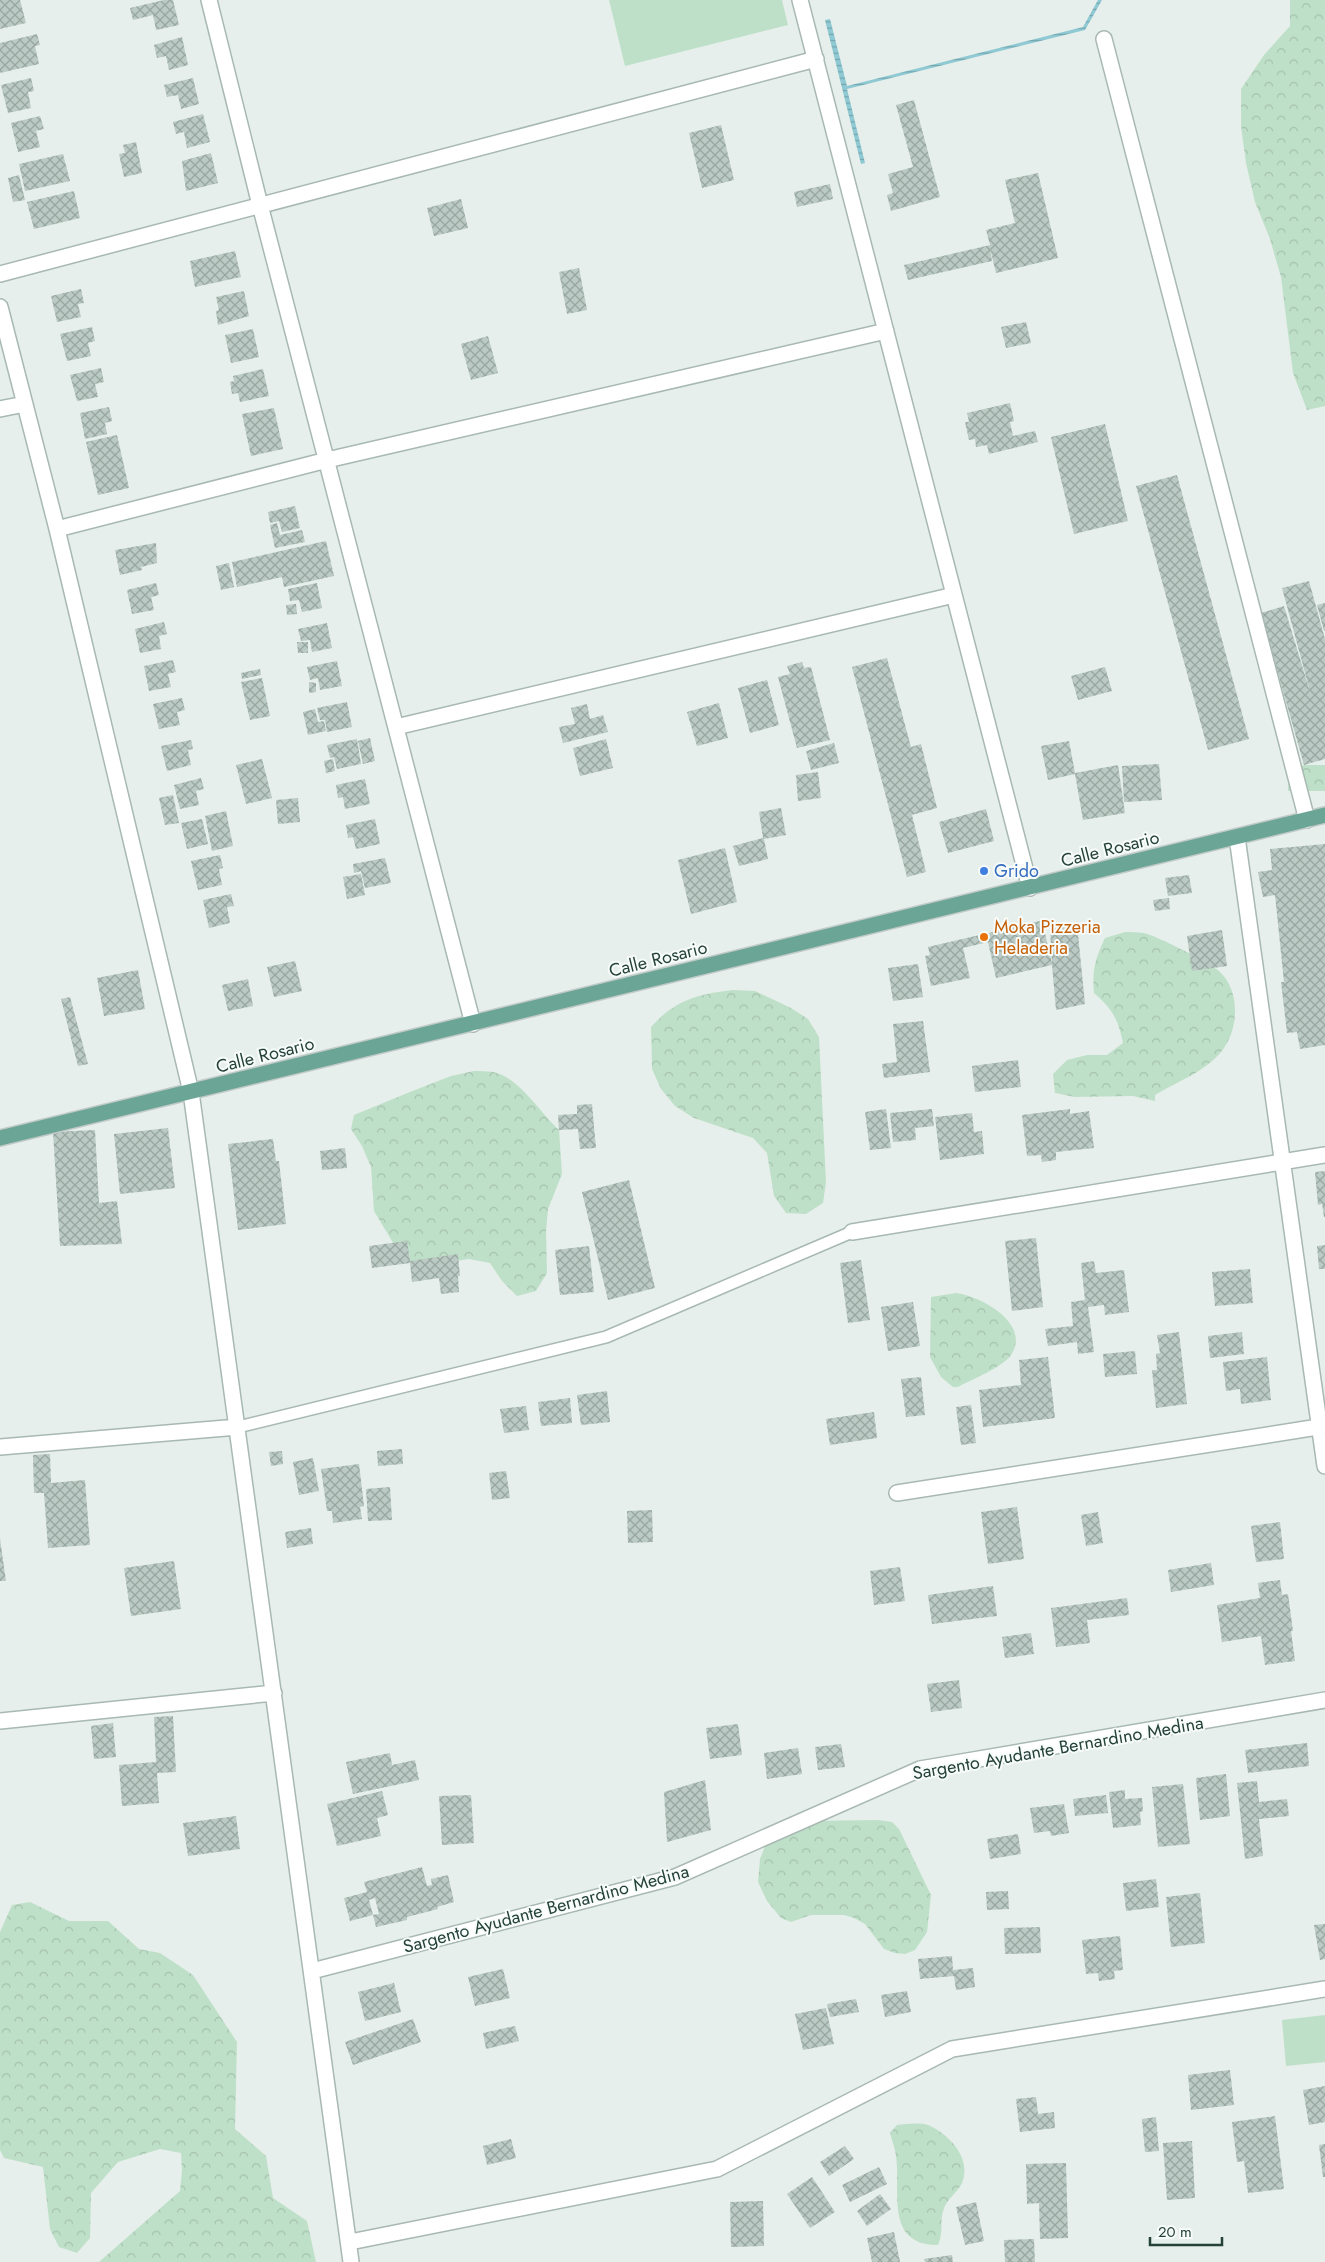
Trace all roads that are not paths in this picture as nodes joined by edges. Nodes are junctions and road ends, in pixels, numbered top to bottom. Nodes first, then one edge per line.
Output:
1 (209, 0) edge
2 (800, 0) edge
3 (1104, 39) dead end
4 (816, 59) junction
5 (260, 205) junction
6 (0, 274) edge
7 (0, 307) edge
8 (886, 331) junction
9 (25, 404) junction
10 (0, 409) edge
11 (327, 460) junction
12 (57, 529) junction
13 (954, 595) junction
14 (396, 727) junction
15 (1325, 815) edge
16 (1307, 820) junction
17 (1237, 837) junction
18 (1030, 888) junction
19 (472, 1024) junction
20 (191, 1092) junction
21 (0, 1138) edge
22 (1325, 1155) edge
23 (1284, 1161) junction
24 (852, 1232) joint
25 (1322, 1426) edge
26 (238, 1427) junction
27 (0, 1447) edge
28 (1325, 1466) edge
29 (897, 1493) dead end
30 (274, 1693) junction
31 (1325, 1700) edge
32 (0, 1721) edge
33 (312, 1971) junction
34 (1325, 1989) edge
35 (350, 2242) junction
36 (351, 2262) edge

1 - 5 street
2 - 4 street
3 - 16 street
4 - 5 street
4 - 8 street
5 - 6 street
5 - 11 street
7 - 9 street
8 - 11 street
8 - 13 street
9 - 10 street
9 - 12 street
11 - 12 street
11 - 14 street
12 - 20 street
13 - 14 street
13 - 18 street
14 - 19 street
15 - 16 main road, Calle Rosario
16 - 17 main road, Calle Rosario
17 - 18 main road, Calle Rosario
17 - 23 street
18 - 19 main road, Calle Rosario
19 - 20 main road, Calle Rosario
20 - 21 main road, Calle Rosario
20 - 26 street
22 - 23 street
23 - 24 street
23 - 25 street
24 - 26 lane
25 - 28 street
25 - 29 street
26 - 27 street
26 - 30 street
30 - 32 street
30 - 33 street
31 - 33 street, Sargento Ayudante Bernardino Medina
33 - 35 street
34 - 35 street
35 - 36 street

